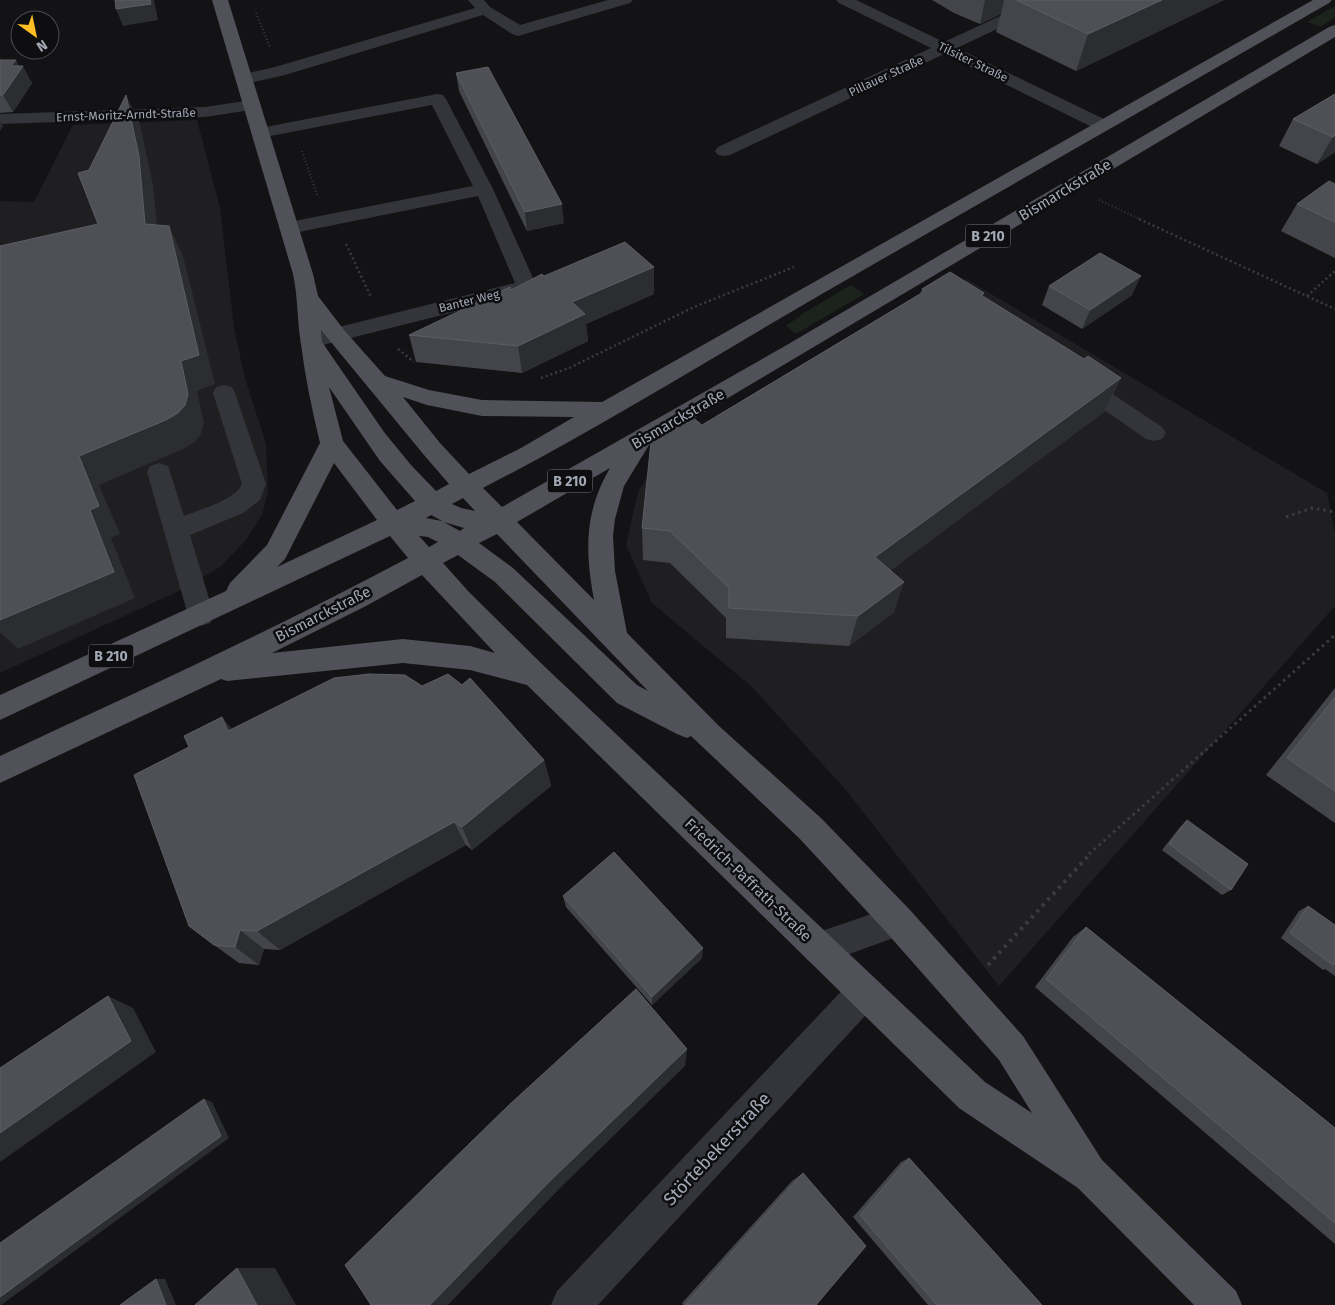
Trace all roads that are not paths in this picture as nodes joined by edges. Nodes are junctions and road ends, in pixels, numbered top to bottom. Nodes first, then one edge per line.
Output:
1 (220, 0) edge
2 (625, 0) edge
3 (844, 0) edge
4 (1047, 0) edge
5 (1324, 0) edge
6 (480, 5) edge
7 (1332, 35) edge
8 (945, 49) junction
9 (245, 79) junction
10 (252, 105) junction
11 (0, 119) edge
12 (1102, 125) junction
13 (260, 133) junction
14 (724, 151) dead end
15 (484, 189) junction
16 (289, 228) junction
17 (932, 269) junction
18 (943, 288) edge
19 (308, 297) junction
20 (336, 335) junction
21 (311, 341) junction
22 (1064, 372) edge
23 (377, 381) junction
24 (224, 393) dead end
25 (606, 410) junction
26 (1154, 432) dead end
27 (640, 441) junction
28 (332, 443) junction
29 (160, 472) dead end
30 (466, 486) junction
31 (433, 503) junction
32 (499, 521) junction
33 (394, 524) junction
34 (177, 530) junction
35 (459, 542) junction
36 (425, 561) junction
37 (212, 610) junction
38 (615, 640) junction
39 (210, 671) junction
40 (535, 675) junction
41 (0, 708) edge
42 (709, 735) junction
43 (0, 770) edge
44 (898, 922) junction
45 (818, 948) junction
46 (864, 992) junction
47 (1091, 1175) junction
48 (571, 1305) edge
49 (1222, 1305) edge

1 - 9 main road
2 - 6 street
3 - 8 street, Tilsiter Straße
4 - 8 street, Pillauer Straße
5 - 12 main road, B 210
6 - 9 street
7 - 17 main road, Bismarckstraße / B 210
8 - 12 street, Tilsiter Straße
8 - 14 street, Pillauer Straße
9 - 10 main road
10 - 11 street, Ernst-Moritz-Arndt-Straße
10 - 13 main road
12 - 25 main road, B 210
13 - 15 street, Banter Weg
13 - 16 main road
15 - 16 street
15 - 20 street, Banter Weg
16 - 19 main road
17 - 18 street
17 - 27 main road, Bismarckstraße / B 210
19 - 20 main road
19 - 21 main road
20 - 21 street, Banter Weg
20 - 23 main road
21 - 28 main road
21 - 31 main road
22 - 26 street
23 - 25 main road
23 - 30 main road
24 - 34 street
25 - 30 main road, B 210
27 - 32 main road, Bismarckstraße / B 210
27 - 38 main road
28 - 33 main road
28 - 37 main road
29 - 34 street
30 - 31 main road, B 210
30 - 32 main road, Friedrich-Paffrath-Straße
31 - 32 main road
31 - 33 main road, B 210
32 - 35 main road, Bismarckstraße / B 210
32 - 38 main road, Friedrich-Paffrath-Straße
33 - 35 main road, Friedrich-Paffrath-Straße
33 - 36 main road
33 - 37 main road, B 210
34 - 37 street
35 - 36 main road, Bismarckstraße / B 210
35 - 42 main road, Friedrich-Paffrath-Straße
36 - 39 main road, Bismarckstraße / B 210
36 - 40 main road, Friedrich-Paffrath-Straße
37 - 41 main road, B 210
38 - 42 main road, Friedrich-Paffrath-Straße
39 - 40 main road
39 - 43 main road, Bismarckstraße / B 210
40 - 45 main road, Friedrich-Paffrath-Straße
42 - 44 main road, Friedrich-Paffrath-Straße
44 - 45 street
44 - 47 main road, Friedrich-Paffrath-Straße
45 - 46 main road, Friedrich-Paffrath-Straße
46 - 47 main road, Friedrich-Paffrath-Straße
46 - 48 street, Störtebekerstraße
47 - 49 main road, Friedrich-Paffrath-Straße

